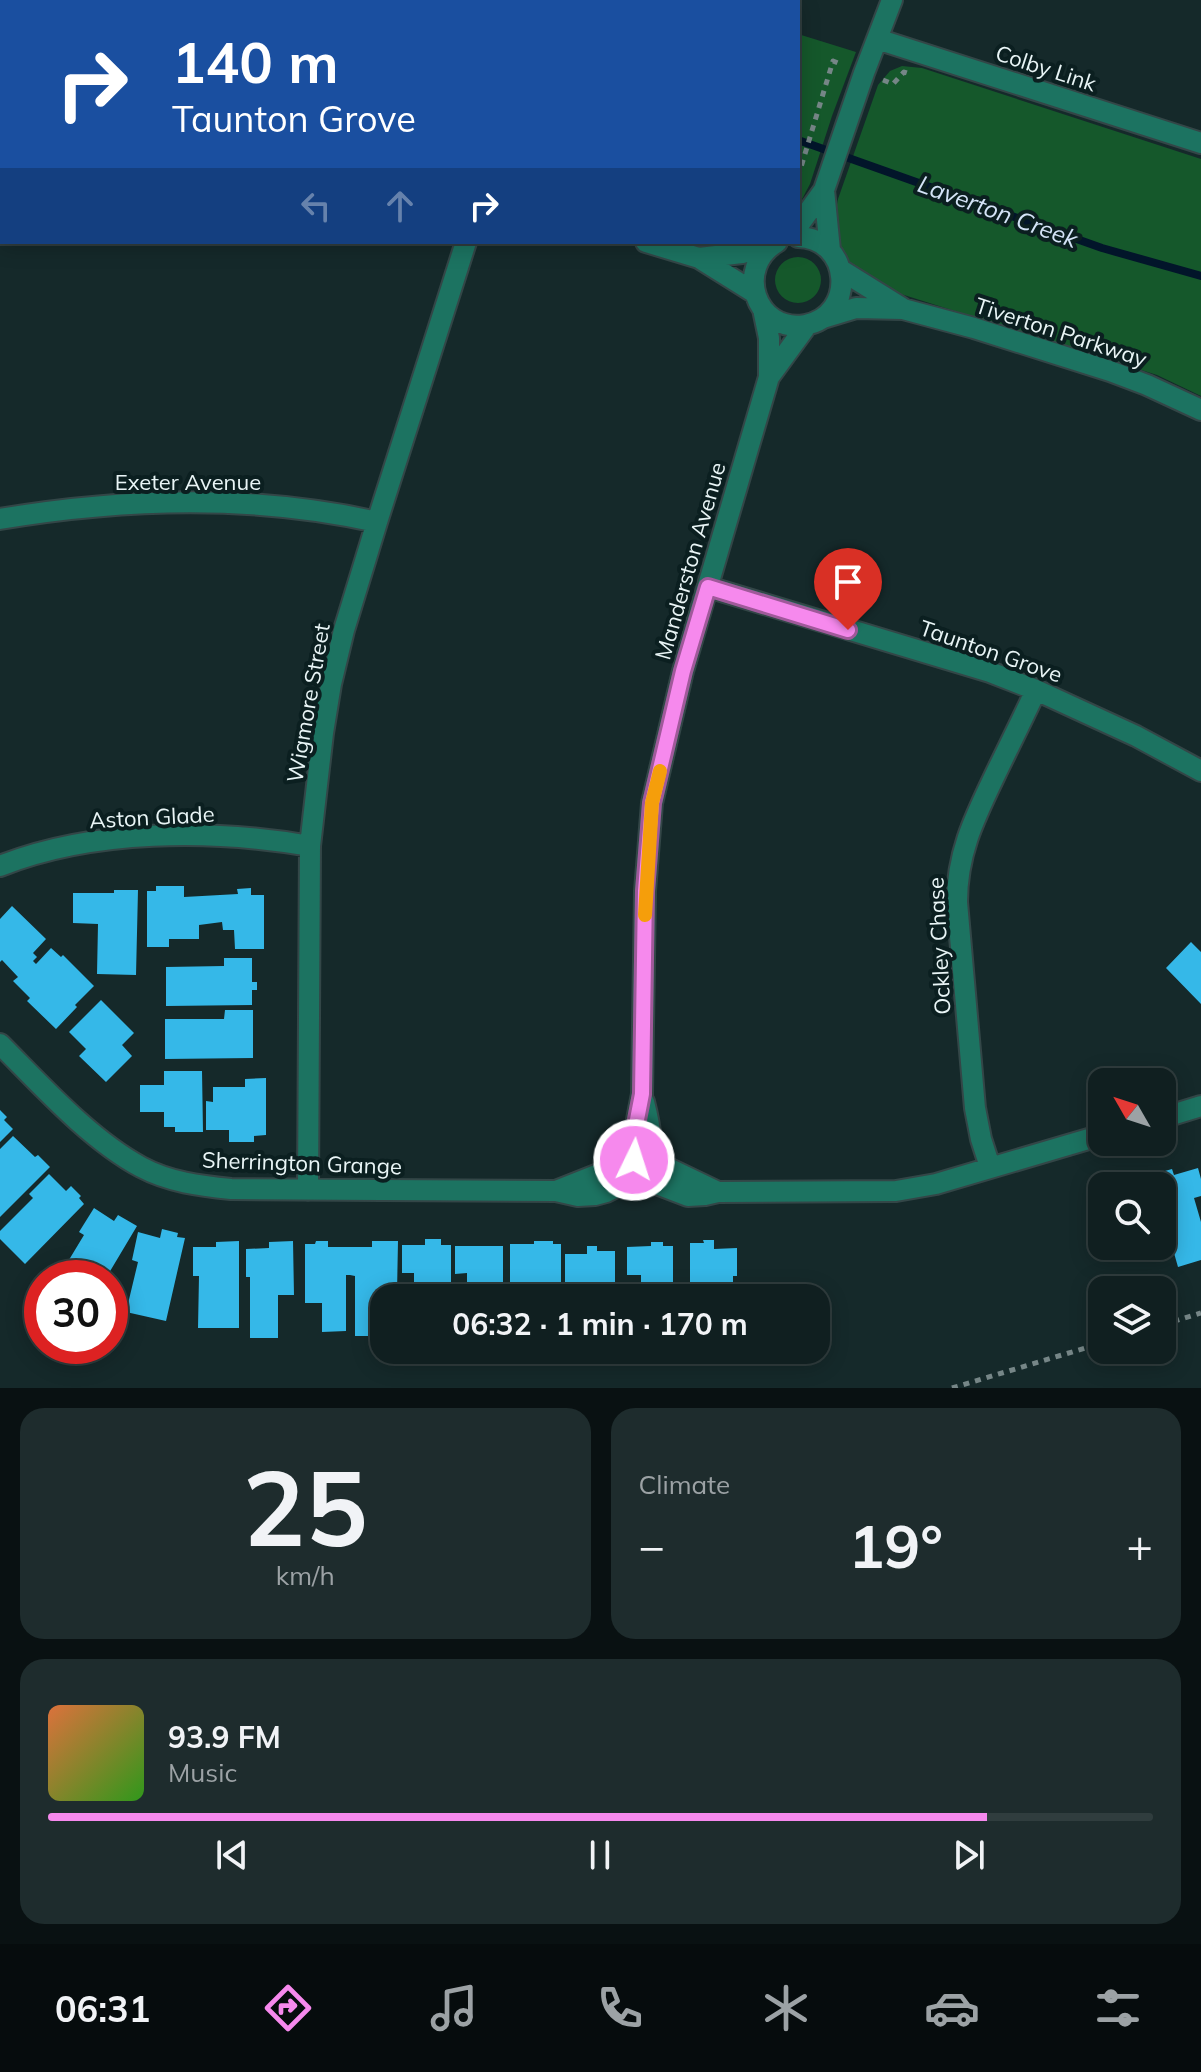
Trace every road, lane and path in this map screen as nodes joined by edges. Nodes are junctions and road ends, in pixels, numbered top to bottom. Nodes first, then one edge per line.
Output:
1 (892, 0) edge
2 (877, 39) junction
3 (919, 77) dead end
4 (861, 83) junction
5 (1201, 143) edge
6 (800, 172) edge
7 (824, 190) junction
8 (800, 223) edge
9 (800, 237) edge
10 (465, 244) edge
11 (653, 244) edge
12 (774, 244) edge
13 (830, 250) junction
14 (699, 258) junction
15 (841, 270) junction
16 (759, 301) junction
17 (903, 309) junction
18 (815, 321) junction
19 (769, 377) junction
20 (1201, 410) edge
21 (0, 519) edge
22 (377, 522) junction
23 (708, 587) junction
24 (1036, 690) junction
25 (1201, 771) edge
26 (310, 846) junction
27 (0, 866) edge
28 (0, 1044) edge
29 (1201, 1106) edge
30 (1176, 1114) edge
31 (1088, 1139) edge
32 (642, 1166) junction
33 (990, 1167) junction
34 (308, 1190) junction
35 (1201, 1313) edge
36 (1176, 1321) edge
37 (1088, 1347) edge
38 (952, 1388) edge

1 - 2 street
2 - 4 street
2 - 5 street, Colby Link
3 - 4 path
4 - 6 path
4 - 7 street
7 - 8 street
7 - 13 street
9 - 13 street
10 - 22 street, Wigmore Street
11 - 14 street
12 - 14 street
12 - 16 street, Manderston Avenue
13 - 15 street
14 - 16 street
15 - 17 street, Tiverton Parkway
15 - 18 street, Manderston Avenue
16 - 18 street
16 - 19 street, Manderston Avenue
17 - 18 street, Tiverton Parkway
17 - 20 street, Tiverton Parkway
18 - 19 street, Manderston Avenue
19 - 23 street, Manderston Avenue
21 - 22 street, Exeter Avenue
22 - 26 street, Wigmore Street
23 - 24 street, Taunton Grove
23 - 32 street, Manderston Avenue
24 - 25 street, Taunton Grove
24 - 33 street, Ockley Chase
26 - 27 street, Aston Glade
26 - 34 street, Wigmore Street
28 - 34 street, Sherrington Grange
29 - 30 street
31 - 33 street
32 - 33 street
32 - 34 street, Sherrington Grange
35 - 36 path
37 - 38 path

